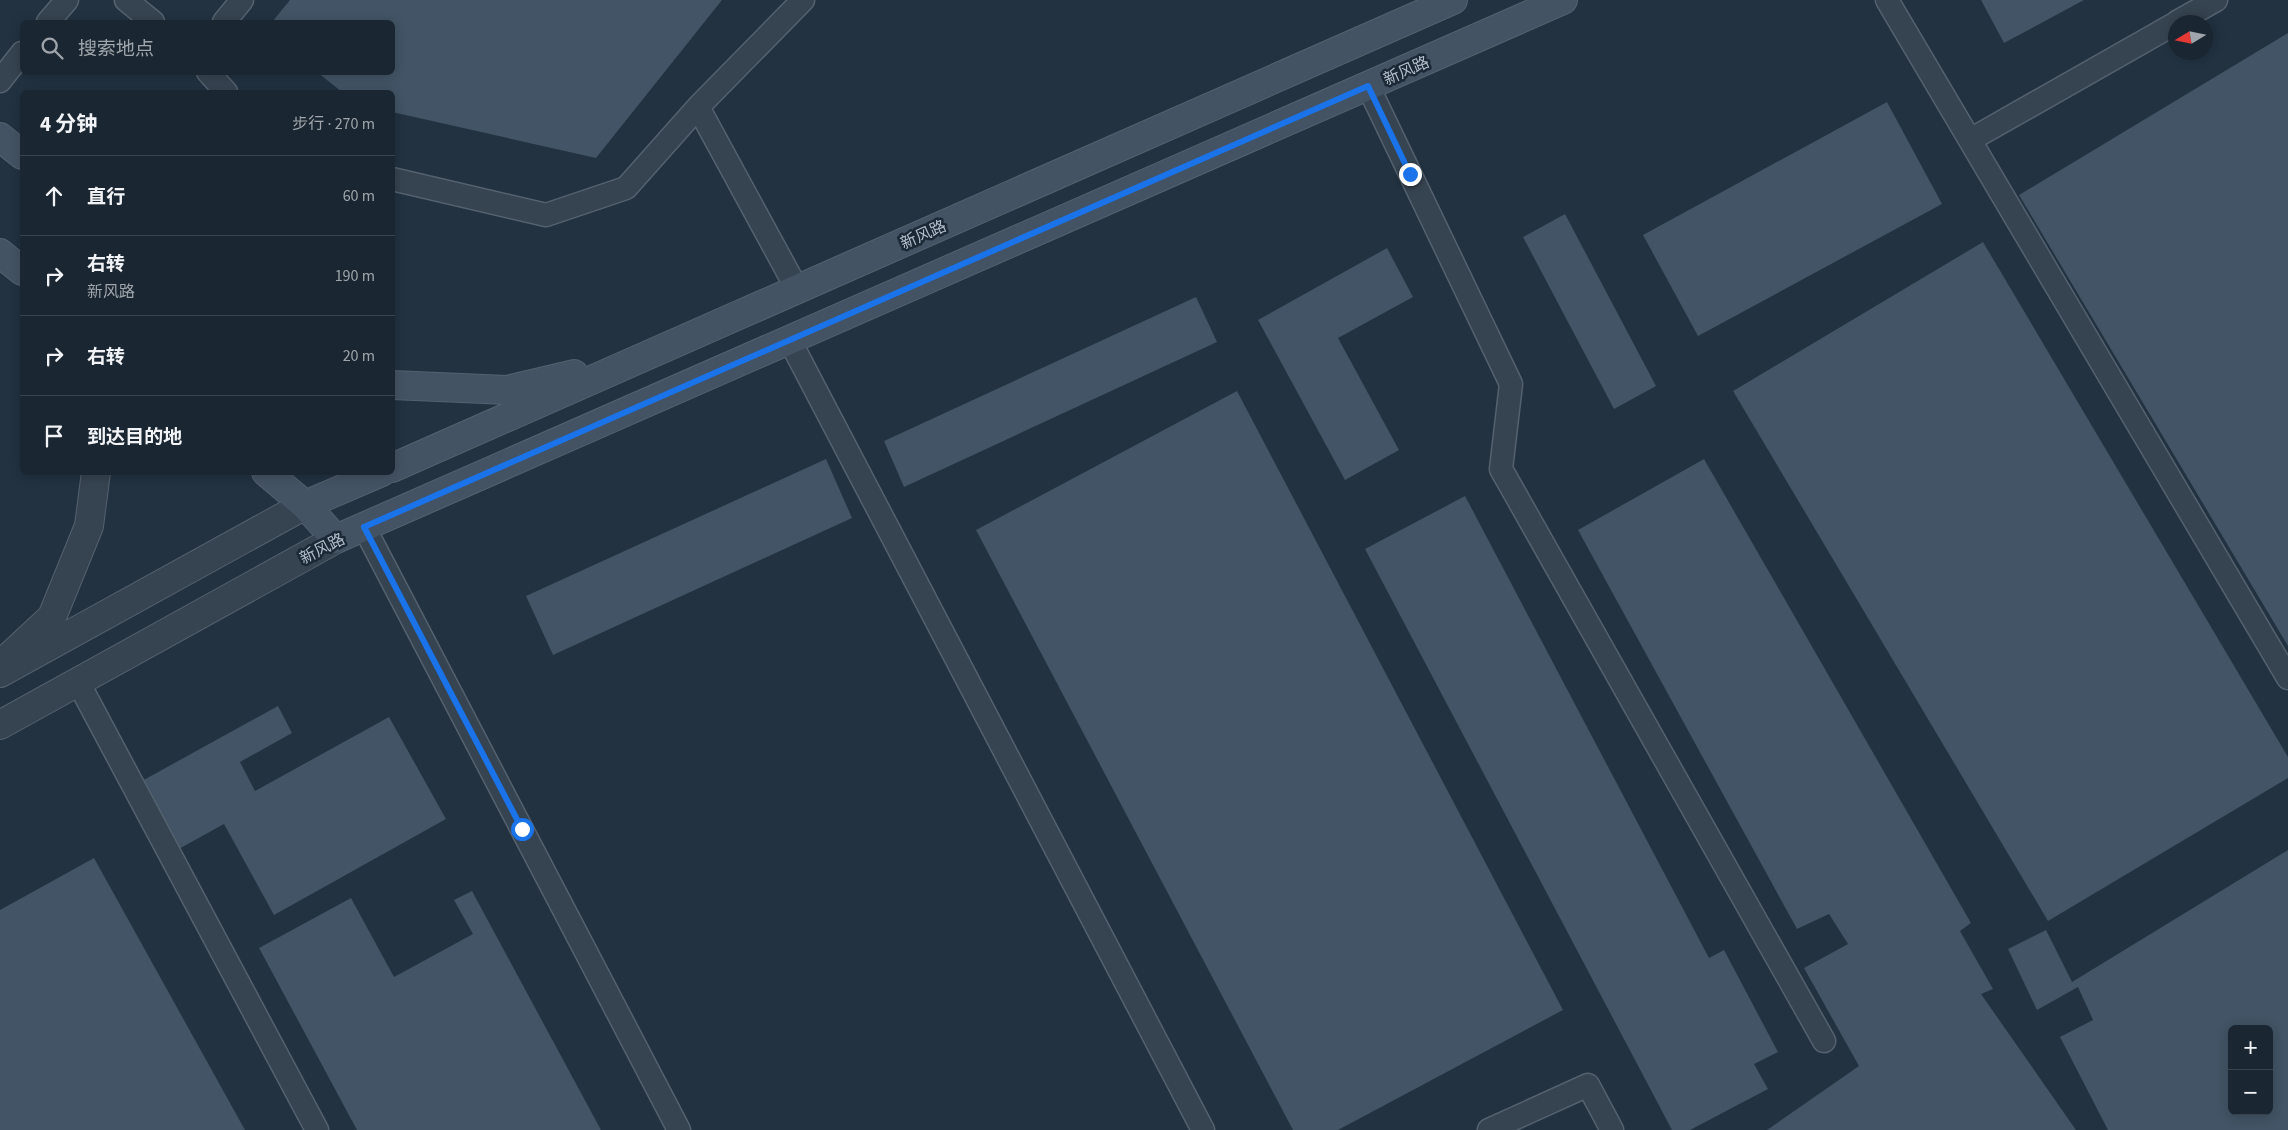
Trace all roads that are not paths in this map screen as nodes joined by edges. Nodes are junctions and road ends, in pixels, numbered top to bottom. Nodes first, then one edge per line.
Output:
1 (67, 0) edge
2 (126, 0) edge
3 (242, 0) edge
4 (803, 0) edge
5 (1453, 0) edge
6 (1563, 0) edge
7 (1887, 0) edge
8 (2216, 0) edge
9 (2190, 15) edge
10 (50, 20) edge
11 (151, 20) edge
12 (226, 20) edge
13 (2168, 28) edge
14 (20, 56) edge
15 (211, 75) edge
16 (0, 80) edge
17 (1368, 86) junction
18 (224, 90) edge
19 (698, 107) junction
20 (0, 137) edge
21 (1970, 140) junction
22 (20, 153) edge
23 (395, 180) edge
24 (0, 255) edge
25 (20, 270) edge
26 (20, 283) edge
27 (797, 289) junction
28 (790, 341) junction
29 (641, 358) junction
30 (395, 385) edge
31 (395, 465) edge
32 (395, 468) edge
33 (96, 475) edge
34 (270, 475) edge
35 (372, 475) edge
36 (436, 496) junction
37 (306, 505) junction
38 (364, 527) junction
39 (336, 539) junction
40 (0, 665) edge
41 (0, 673) edge
42 (2288, 678) edge
43 (78, 682) junction
44 (0, 725) edge
45 (1824, 1041) dead end
46 (317, 1130) edge
47 (679, 1130) edge
48 (1202, 1130) edge
49 (1489, 1130) edge
50 (1612, 1130) edge

1 - 10 lane
2 - 11 lane
3 - 12 lane
4 - 19 lane
5 - 27 main road, 新风路
6 - 17 main road, 新风路
7 - 21 lane
8 - 9 lane
13 - 21 lane
14 - 16 lane
15 - 18 lane
17 - 28 main road, 新风路
17 - 45 lane
19 - 23 lane
19 - 27 lane
20 - 22 main road
21 - 42 lane
24 - 25 main road
24 - 26 street
27 - 29 main road, 新风路
28 - 36 main road, 新风路
28 - 48 lane
29 - 30 main road
29 - 31 main road, 新风路
32 - 36 main road
33 - 40 street
34 - 37 main road
35 - 37 main road, 新风路
36 - 38 main road, 新风路
37 - 39 main road
37 - 41 street, 新风路
38 - 39 main road, 新风路
38 - 47 lane
39 - 43 street, 新风路
43 - 44 street, 新风路
43 - 46 lane
49 - 50 lane

